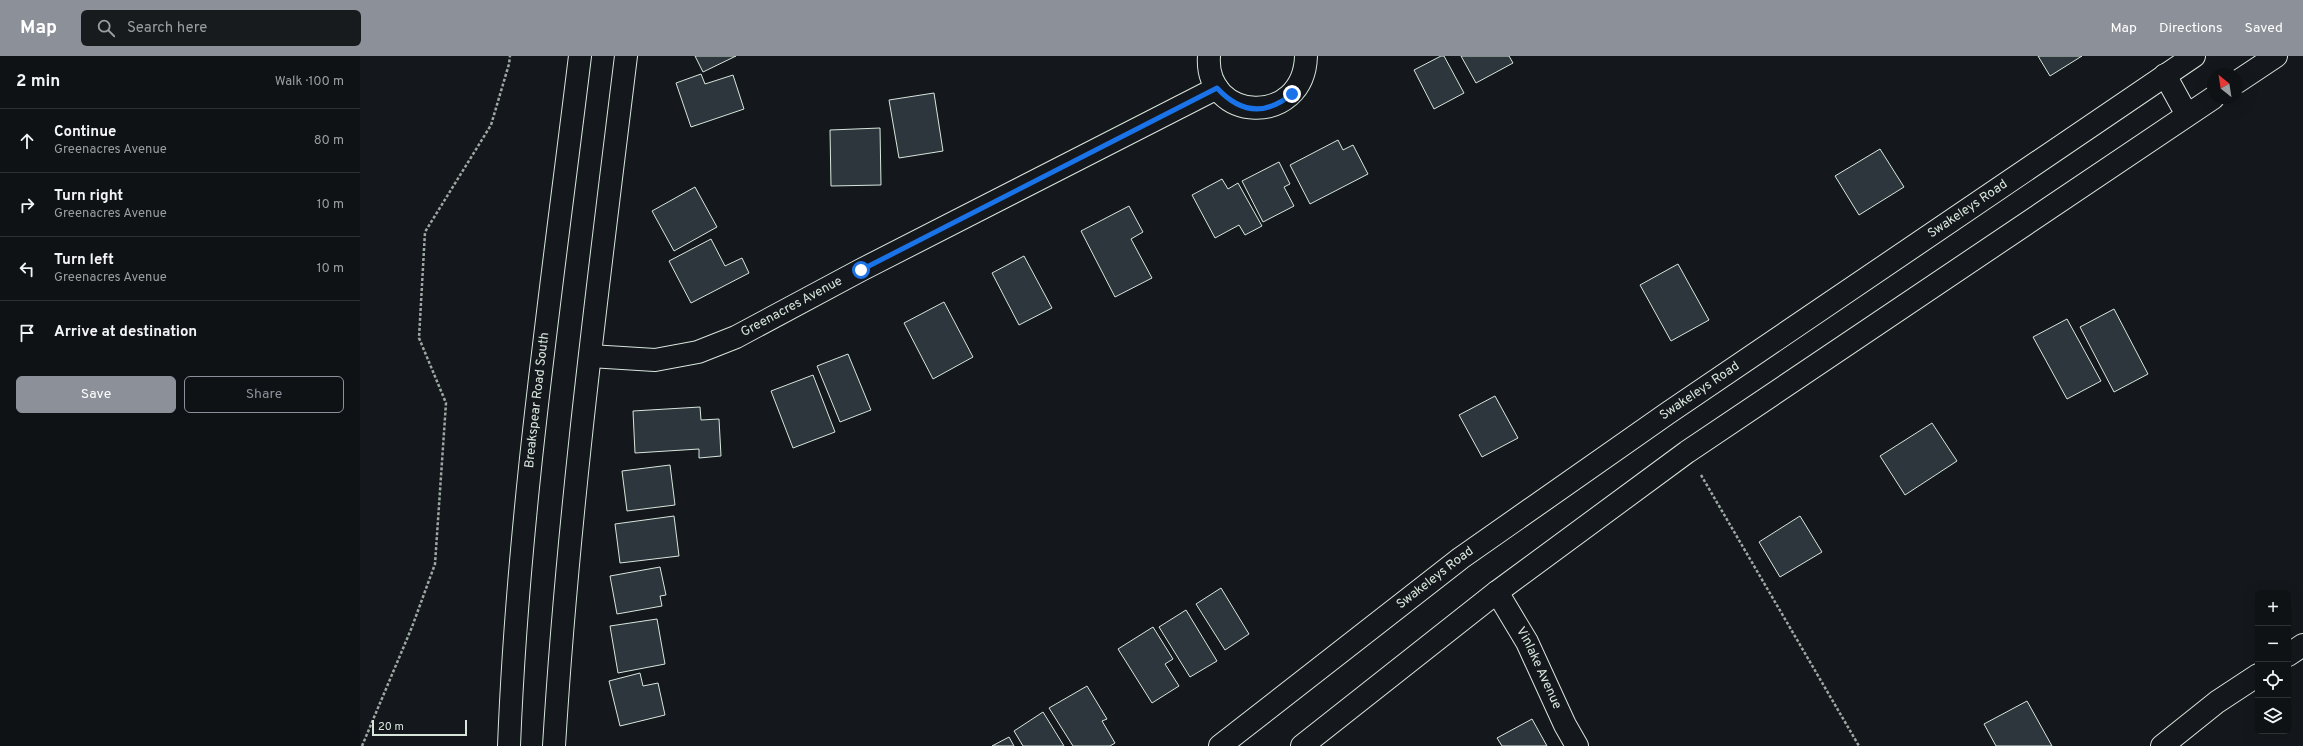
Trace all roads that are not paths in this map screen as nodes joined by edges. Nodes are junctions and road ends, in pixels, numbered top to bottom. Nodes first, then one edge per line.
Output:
1 (580, 56) edge
2 (626, 56) edge
3 (1209, 56) edge
4 (1306, 56) edge
5 (2194, 56) edge
6 (2276, 56) edge
7 (2165, 75) junction
8 (2243, 78) edge
9 (1217, 88) junction
10 (2207, 102) edge
11 (2187, 115) junction
12 (590, 356) junction
13 (1497, 592) junction
14 (2303, 646) edge
15 (2291, 653) edge
16 (2255, 677) edge
17 (509, 746) edge
18 (554, 746) edge
19 (1220, 746) edge
20 (1302, 746) edge
21 (1577, 746) edge
22 (2162, 746) edge

1 - 17 street, Breakspear Road South
2 - 12 street
3 - 9 street
4 - 9 street
5 - 7 street, Swakeleys Road
6 - 8 street
7 - 11 street
7 - 19 street, Swakeleys Road
9 - 12 street, Greenacres Avenue
10 - 11 street
11 - 13 street
12 - 18 street
13 - 20 street
13 - 21 street, Vinlake Avenue
14 - 15 street
16 - 22 street

